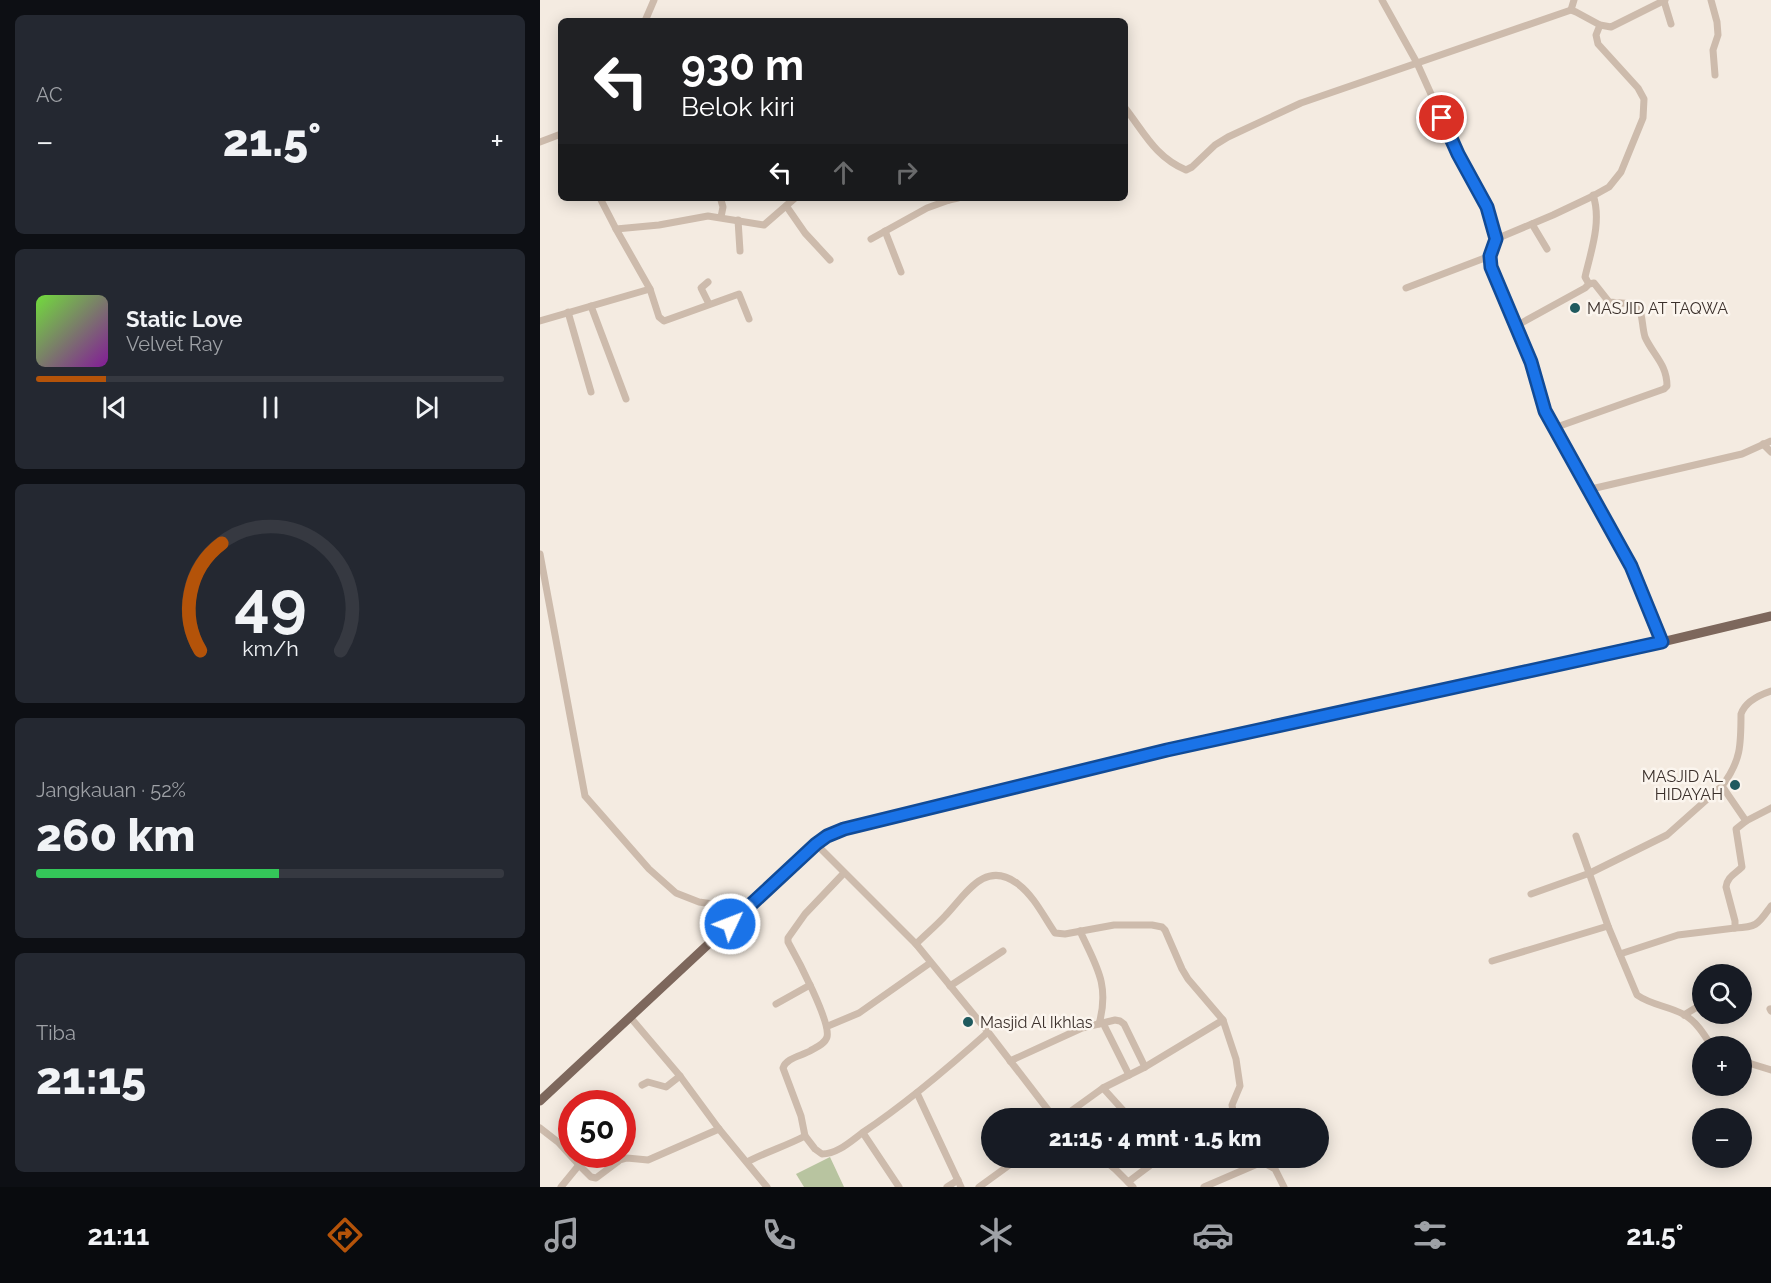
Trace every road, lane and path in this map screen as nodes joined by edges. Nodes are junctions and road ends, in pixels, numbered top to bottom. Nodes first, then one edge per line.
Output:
1 (654, 0) edge
2 (1382, 0) edge
3 (1574, 0) edge
4 (1664, 0) edge
5 (1711, 0) edge
6 (1571, 10) junction
7 (646, 18) edge
8 (1671, 24) dead end
9 (1600, 25) junction
10 (1417, 63) junction
11 (1715, 75) dead end
12 (1128, 112) edge
13 (558, 135) edge
14 (540, 142) edge
15 (1593, 195) junction
16 (602, 201) edge
17 (721, 201) edge
18 (792, 201) edge
19 (943, 201) edge
20 (787, 207) junction
21 (722, 217) junction
22 (738, 220) junction
23 (1532, 224) junction
24 (616, 229) junction
25 (885, 231) junction
26 (871, 239) dead end
27 (1496, 239) junction
28 (1547, 249) dead end
29 (740, 251) dead end
30 (1490, 256) junction
31 (830, 260) dead end
32 (901, 272) dead end
33 (708, 282) dead end
34 (1589, 284) junction
35 (1406, 288) dead end
36 (650, 289) junction
37 (709, 304) junction
38 (591, 306) junction
39 (568, 312) junction
40 (540, 319) edge
41 (749, 319) dead end
42 (1516, 326) junction
43 (591, 392) dead end
44 (626, 399) dead end
45 (1554, 428) junction
46 (1771, 441) edge
47 (1763, 444) junction
48 (1771, 452) edge
49 (1587, 490) junction
50 (540, 554) edge
51 (1771, 616) edge
52 (1662, 642) junction
53 (1771, 691) edge
54 (1722, 786) junction
55 (1771, 808) edge
56 (1746, 821) junction
57 (1576, 836) dead end
58 (816, 844) junction
59 (1590, 873) junction
60 (843, 874) junction
61 (1532, 894) dead end
62 (1771, 906) edge
63 (747, 909) junction
64 (1608, 926) junction
65 (1735, 928) junction
66 (1080, 931) junction
67 (915, 944) junction
68 (1004, 951) dead end
69 (1620, 954) junction
70 (1492, 961) dead end
71 (930, 963) junction
72 (810, 985) junction
73 (950, 986) junction
74 (776, 1004) dead end
75 (1692, 1010) edge
76 (1684, 1015) junction
77 (630, 1017) junction
78 (1223, 1020) junction
79 (1101, 1024) junction
80 (828, 1026) junction
81 (988, 1032) junction
82 (1704, 1036) edge
83 (1010, 1060) junction
84 (1752, 1064) edge
85 (1145, 1067) junction
86 (1771, 1070) edge
87 (1129, 1075) junction
88 (680, 1076) junction
89 (642, 1085) dead end
90 (1103, 1088) junction
91 (917, 1093) junction
92 (540, 1101) edge
93 (1047, 1108) edge
94 (1075, 1108) edge
95 (1121, 1108) edge
96 (1232, 1108) edge
97 (540, 1128) edge
98 (719, 1129) junction
99 (863, 1133) junction
100 (804, 1136) junction
101 (558, 1142) edge
102 (636, 1159) edge
103 (747, 1162) junction
104 (577, 1168) edge
105 (581, 1168) edge
106 (609, 1168) edge
107 (1005, 1168) edge
108 (1113, 1168) edge
109 (1148, 1168) edge
110 (1244, 1168) edge
111 (1273, 1168) edge
112 (959, 1183) edge
113 (1130, 1184) edge
114 (765, 1186) edge
115 (561, 1187) edge
116 (898, 1187) edge
117 (947, 1187) edge
118 (979, 1187) edge
119 (1204, 1187) edge
120 (1284, 1187) edge

1 - 7 street
2 - 10 street
3 - 6 street
4 - 8 street
4 - 9 street
5 - 11 street
6 - 9 street
6 - 10 street
9 - 15 street
10 - 12 street
10 - 27 street
13 - 14 street
15 - 23 street
15 - 34 street
16 - 24 street
17 - 21 street
18 - 20 street
19 - 25 street
20 - 22 street
20 - 31 street
21 - 22 street
21 - 24 street
22 - 29 street
23 - 27 street
23 - 28 street
24 - 36 street
25 - 26 street
25 - 32 street
27 - 30 street
30 - 35 street
30 - 42 street
33 - 37 street
34 - 42 street
34 - 45 street
36 - 37 street
36 - 38 street
37 - 41 street
38 - 39 street
38 - 44 street
39 - 40 street
39 - 43 street
42 - 45 street
45 - 49 street
46 - 47 street
47 - 48 street
47 - 49 street
49 - 52 street
50 - 63 street
51 - 52 main road
52 - 58 main road
53 - 54 street
54 - 56 street
54 - 59 street
55 - 56 street
56 - 65 street
57 - 59 street
58 - 60 street
58 - 63 main road
59 - 61 street
59 - 64 street
60 - 67 street
60 - 72 street
62 - 65 street
63 - 77 main road
64 - 69 street
64 - 70 street
65 - 69 street
66 - 67 street
66 - 78 street
66 - 79 street
67 - 71 street
68 - 73 street
69 - 76 street
71 - 73 street
71 - 80 street
72 - 74 street
72 - 80 street
73 - 81 street
75 - 76 street
76 - 82 street
77 - 88 street
77 - 92 main road
78 - 85 street
78 - 96 street
79 - 83 street
79 - 85 street
79 - 87 street
80 - 100 street
81 - 83 street
81 - 91 street
83 - 93 street
84 - 86 street
85 - 87 street
87 - 90 street
88 - 89 street
88 - 98 street
90 - 94 street
90 - 95 street
91 - 99 street
91 - 112 street
97 - 101 street
98 - 102 street
98 - 103 street
99 - 100 street
99 - 116 street
100 - 103 street
103 - 114 street
104 - 115 street
105 - 106 street
107 - 118 street
108 - 113 street
109 - 113 street
110 - 119 street
111 - 120 street
112 - 117 street

